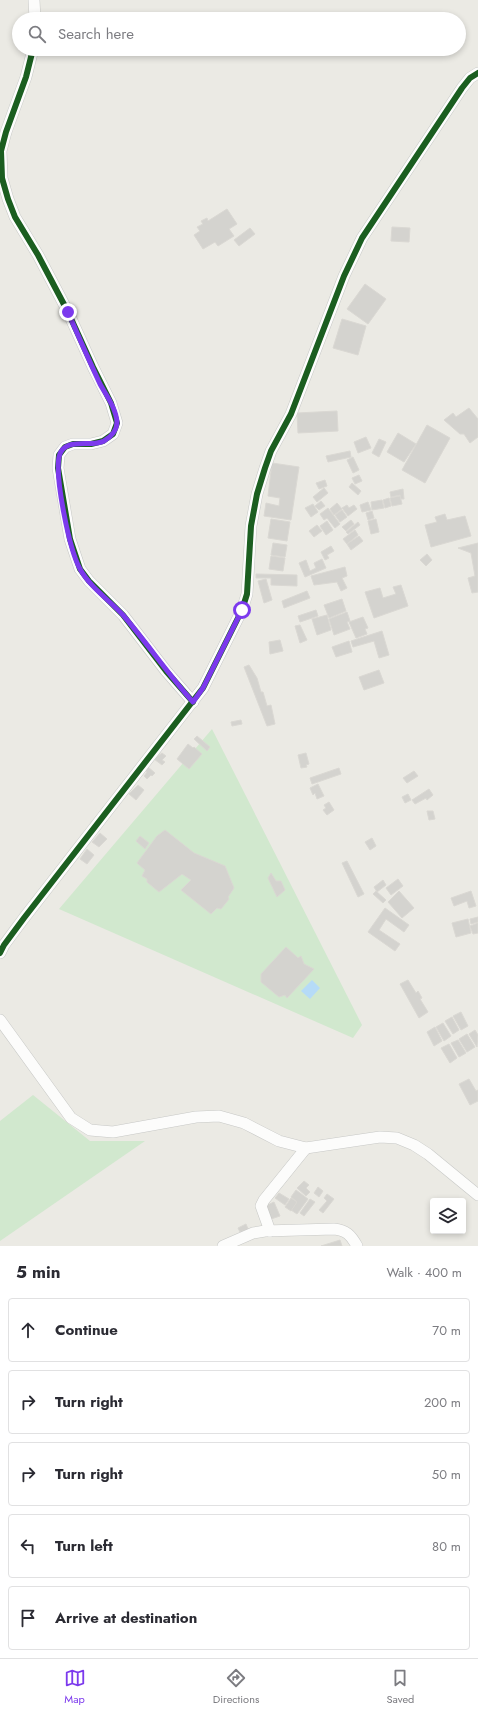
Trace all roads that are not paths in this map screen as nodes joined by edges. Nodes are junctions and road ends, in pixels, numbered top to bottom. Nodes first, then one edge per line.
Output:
1 (34, 0) edge
2 (35, 12) edge
3 (31, 56) edge
4 (478, 73) edge
5 (193, 702) junction
6 (0, 953) edge
7 (0, 1020) edge
8 (306, 1148) junction
9 (478, 1195) edge
10 (270, 1231) junction
11 (223, 1246) edge
12 (357, 1246) edge

1 - 2 street
3 - 5 street
4 - 5 street
5 - 6 street
7 - 8 street
8 - 9 street
8 - 10 street
10 - 11 street
10 - 12 street

